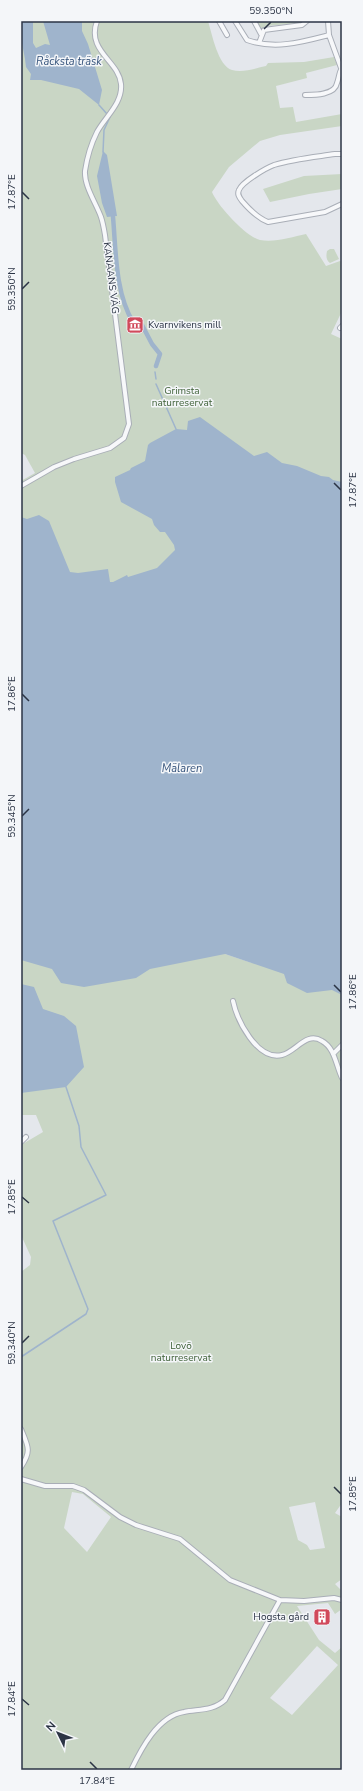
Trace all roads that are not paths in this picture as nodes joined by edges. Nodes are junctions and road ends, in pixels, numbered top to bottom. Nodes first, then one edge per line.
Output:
1 (97, 21) edge
2 (219, 21) edge
3 (235, 21) edge
4 (254, 21) edge
5 (306, 21) edge
6 (328, 21) edge
7 (261, 34) junction
8 (329, 35) junction
9 (227, 36) dead end
10 (259, 43) junction
11 (341, 68) edge
12 (305, 95) dead end
13 (342, 154) edge
14 (342, 204) edge
15 (21, 486) edge
16 (233, 1001) dead end
17 (342, 1045) edge
18 (333, 1054) junction
19 (342, 1078) edge
20 (26, 1137) dead end
21 (21, 1142) edge
22 (21, 1429) edge
23 (21, 1467) edge
24 (21, 1479) edge
25 (280, 1600) junction
26 (342, 1600) edge
27 (131, 1770) edge

1 - 15 street, KANAANS VÄG
2 - 9 street
3 - 10 street
4 - 7 street
5 - 7 street
6 - 8 street
7 - 10 street
8 - 10 street
8 - 11 street
11 - 12 street
13 - 14 street
16 - 18 street
17 - 18 street
18 - 19 street
20 - 21 street
22 - 23 street
24 - 25 street
25 - 26 street
25 - 27 street

